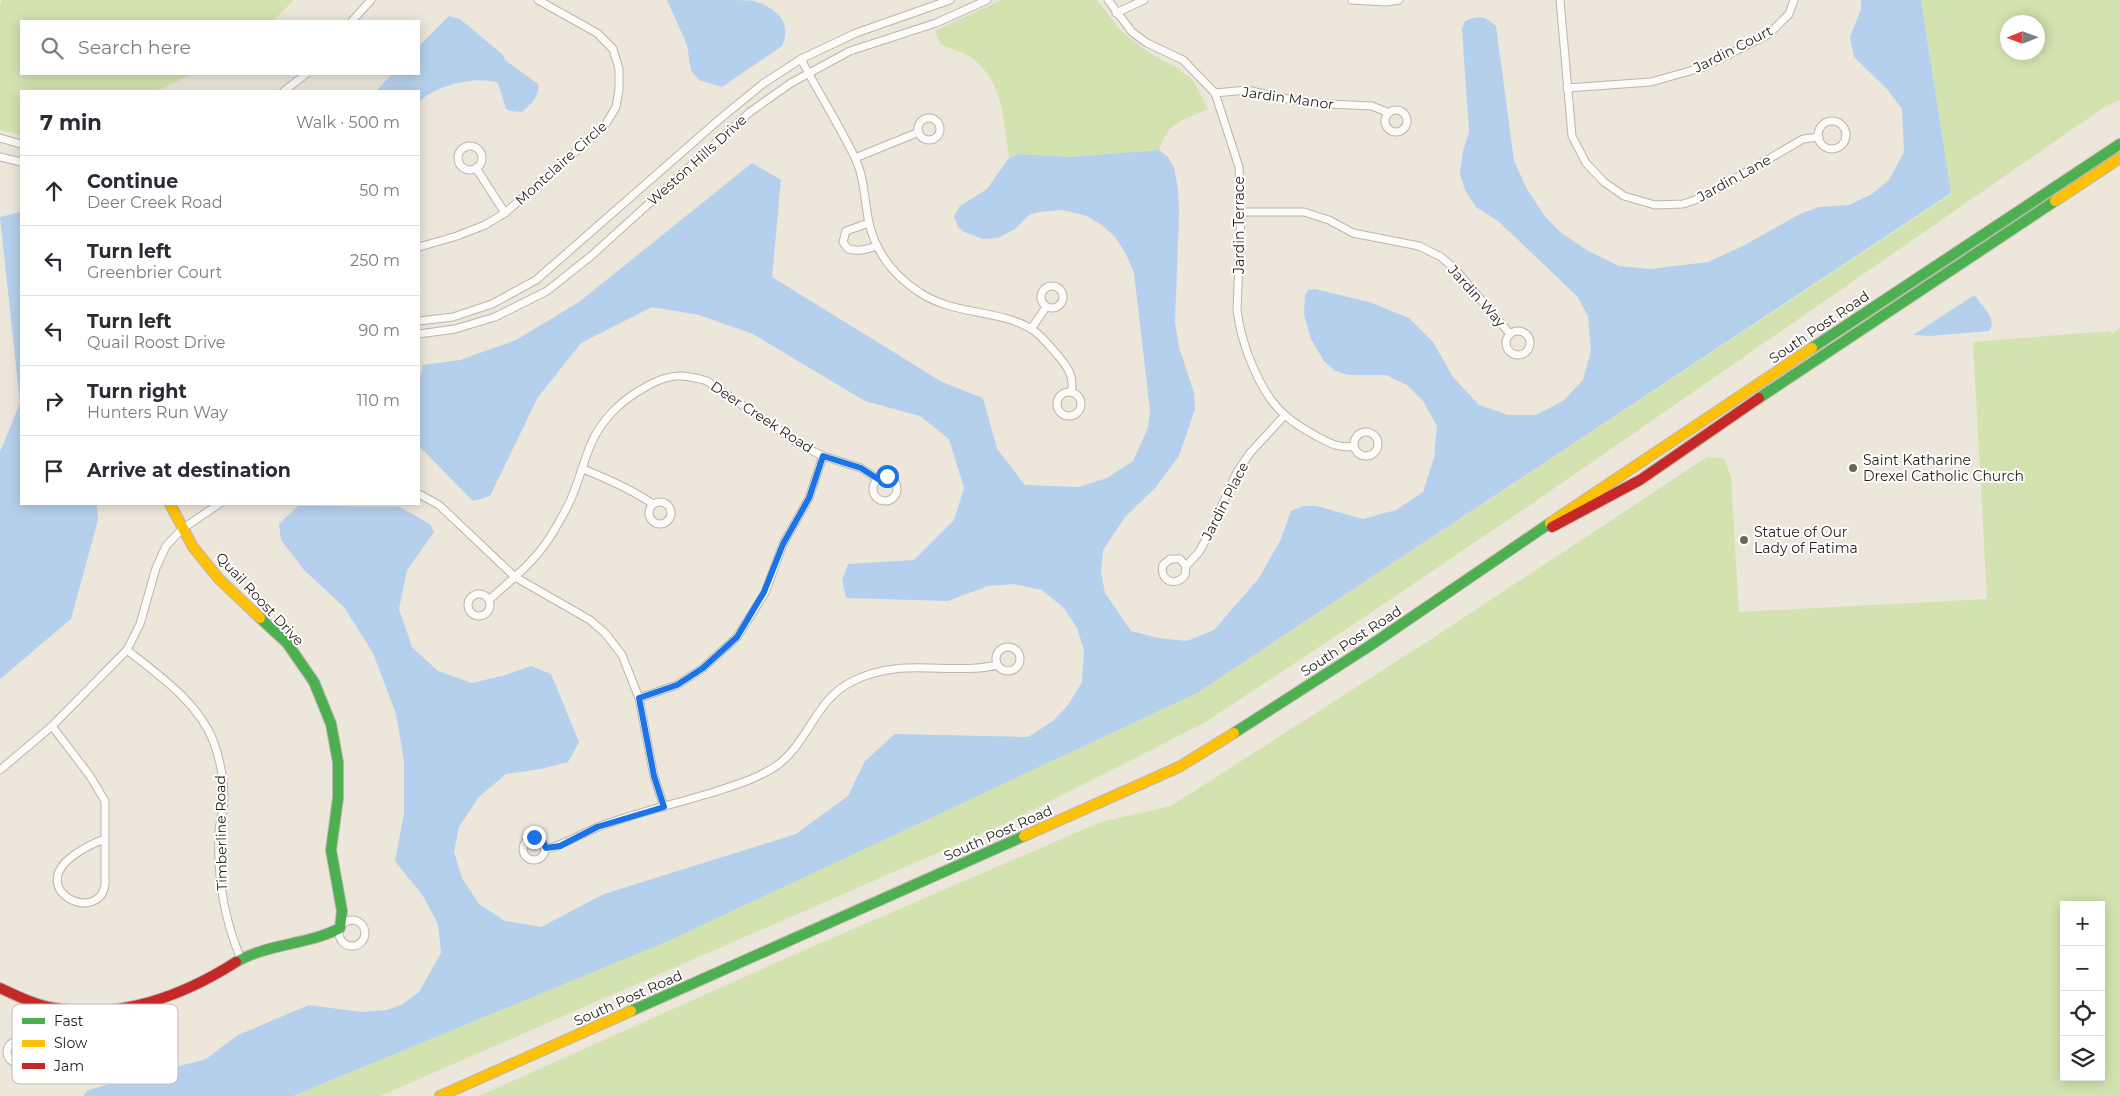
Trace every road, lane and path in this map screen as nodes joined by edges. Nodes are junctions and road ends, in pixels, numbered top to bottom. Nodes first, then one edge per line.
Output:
1 (371, 0) edge
2 (538, 0) edge
3 (950, 0) edge
4 (987, 0) edge
5 (1108, 0) edge
6 (1144, 0) edge
7 (1352, 0) edge
8 (1399, 0) edge
9 (1560, 0) edge
10 (1794, 0) edge
11 (1116, 13) junction
12 (353, 20) edge
13 (801, 59) junction
14 (808, 74) junction
15 (305, 75) edge
16 (1567, 88) junction
17 (285, 90) edge
18 (1215, 93) junction
19 (1389, 113) dead end
20 (919, 132) dead end
21 (1819, 137) dead end
22 (0, 138) edge
23 (20, 144) edge
24 (2120, 144) edge
25 (0, 157) edge
26 (855, 158) junction
27 (2120, 158) edge
28 (20, 162) edge
29 (476, 168) dead end
30 (505, 212) junction
31 (1241, 212) junction
32 (869, 223) junction
33 (877, 246) junction
34 (420, 247) edge
35 (1046, 307) dead end
36 (420, 321) edge
37 (1031, 329) junction
38 (420, 334) edge
39 (1510, 334) dead end
40 (1070, 392) dead end
41 (1745, 392) junction
42 (1753, 404) junction
43 (1284, 415) junction
44 (1354, 446) dead end
45 (823, 456) junction
46 (583, 469) junction
47 (878, 479) dead end
48 (420, 495) edge
49 (653, 504) dead end
50 (170, 505) edge
51 (218, 505) edge
52 (182, 529) junction
53 (1535, 534) junction
54 (1186, 566) dead end
55 (515, 577) junction
56 (489, 600) dead end
57 (127, 650) junction
58 (998, 665) dead end
59 (639, 698) junction
60 (52, 726) junction
61 (0, 770) edge
62 (664, 807) junction
63 (105, 839) junction
64 (546, 848) dead end
65 (241, 959) junction
66 (0, 988) edge
67 (33, 1003) joint
68 (38, 1004) edge
69 (143, 1004) edge
70 (440, 1096) edge

1 - 12 street
2 - 30 street, Montclaire Circle
3 - 13 street, Weston Hills Drive
4 - 14 street, Weston Hills Drive
5 - 11 street, Jardin Terrace
6 - 11 street
7 - 8 street
9 - 16 street, Jardin Lane
10 - 16 street, Jardin Court
11 - 18 street, Jardin Terrace
13 - 14 street
13 - 36 street, Weston Hills Drive
14 - 26 street
14 - 38 street, Weston Hills Drive
15 - 17 street
16 - 21 street, Jardin Lane
18 - 19 street, Jardin Manor
18 - 31 street, Jardin Terrace
20 - 26 street
22 - 23 street
24 - 41 street, South Post Road
25 - 28 street
26 - 32 street
27 - 42 street, South Post Road
29 - 30 street
30 - 34 street, Montclaire Circle
31 - 39 street, Jardin Way
31 - 43 street, Jardin Terrace
32 - 33 street
32 - 33 street
33 - 37 street
35 - 37 street
37 - 40 street
41 - 42 street
41 - 53 street, South Post Road
42 - 53 street, South Post Road
43 - 44 street, Jardin Terrace
43 - 54 street, Jardin Place
45 - 46 street, Deer Creek Road
45 - 47 street, Deer Creek Road
45 - 59 street
46 - 49 street
46 - 55 street, Deer Creek Road
48 - 55 street
50 - 52 street, Quail Roost Drive
51 - 52 street
52 - 57 street
52 - 65 street, Quail Roost Drive
53 - 70 street, South Post Road
55 - 56 street, Deer Creek Road
55 - 59 street
57 - 60 street
57 - 65 street, Timberline Road
58 - 62 street
59 - 62 street
60 - 61 street
60 - 63 street
62 - 64 street
63 - 63 street
65 - 69 street, Quail Roost Drive
66 - 67 street, Quail Roost Drive
67 - 68 street, Quail Roost Drive

